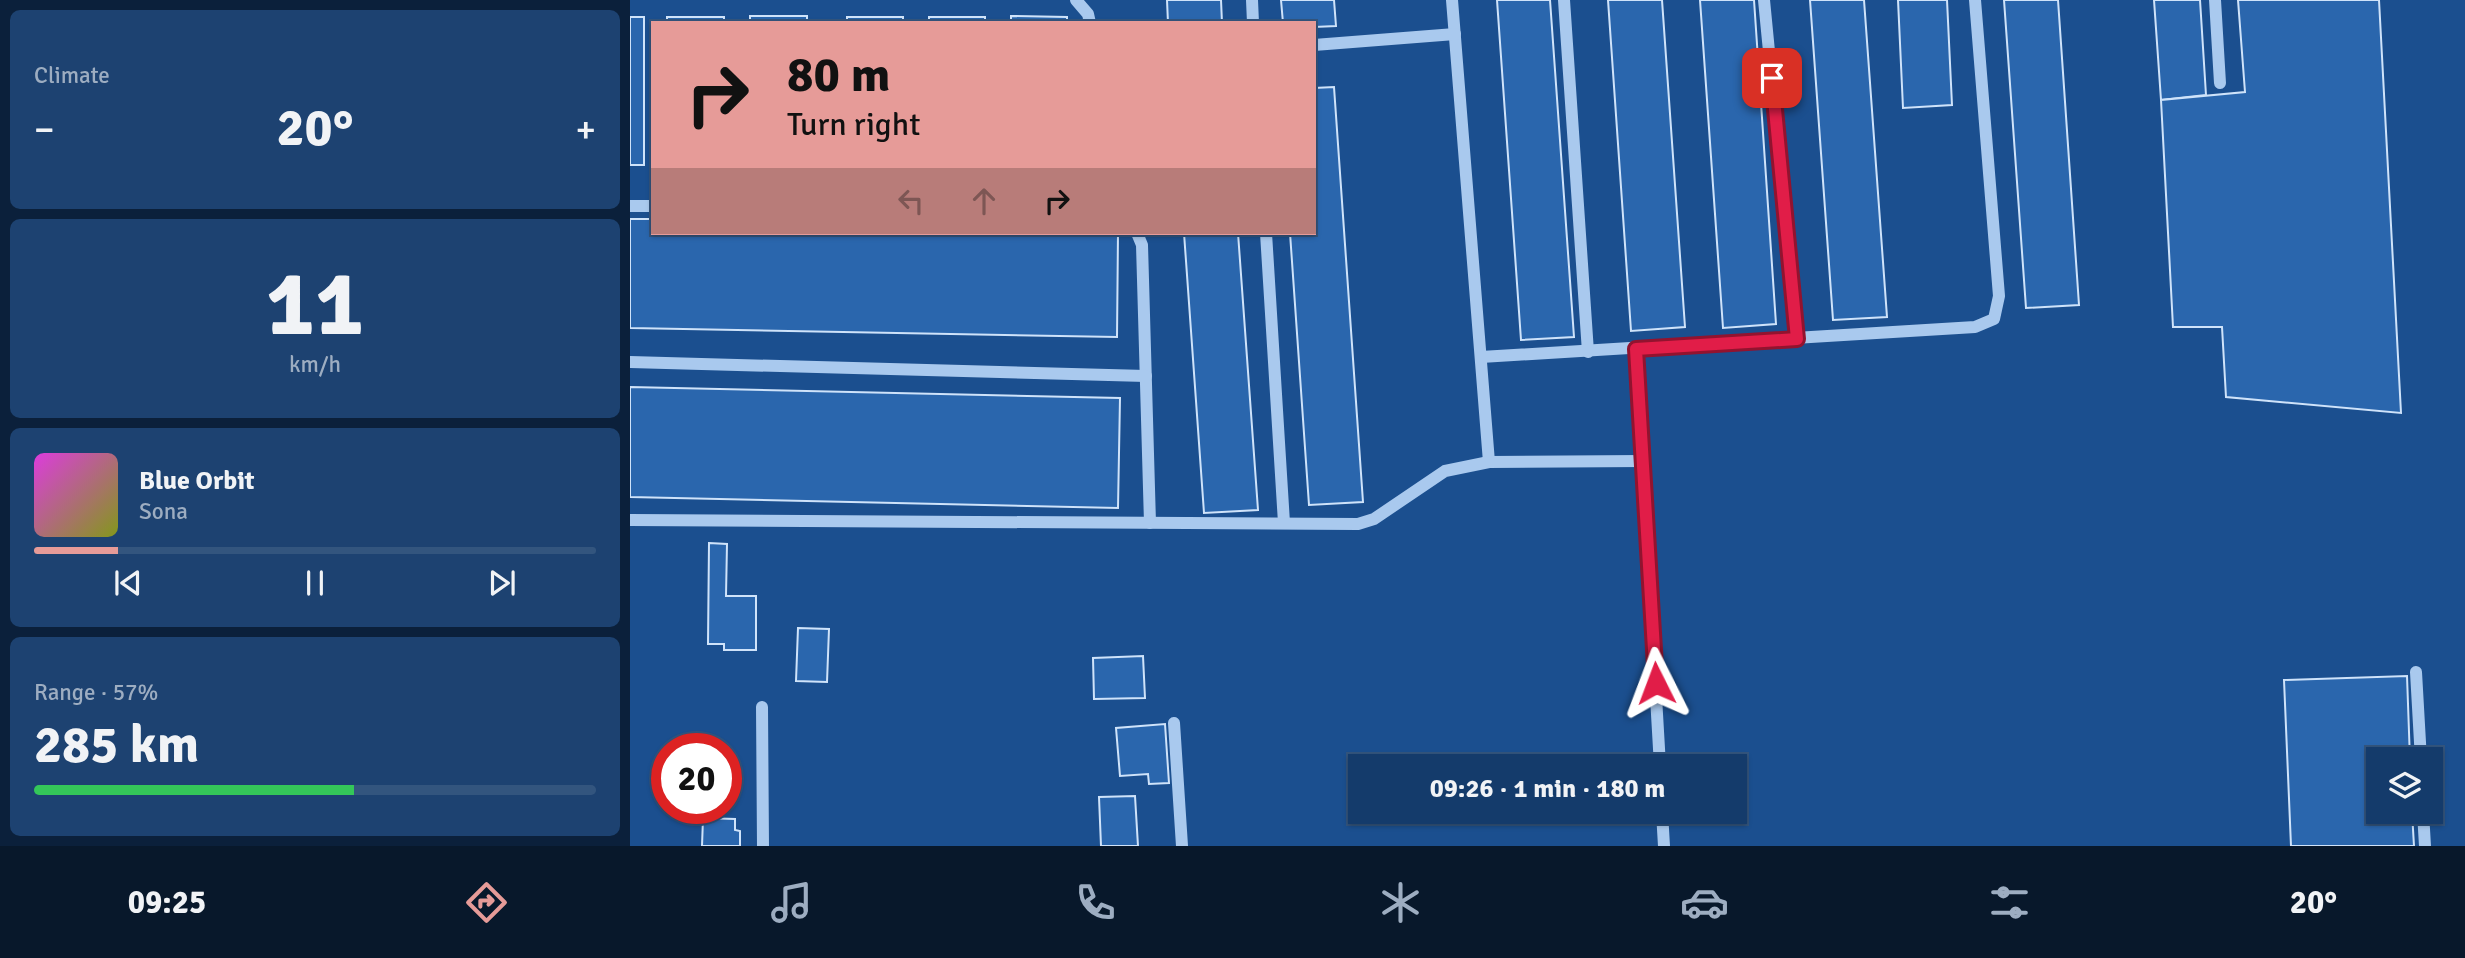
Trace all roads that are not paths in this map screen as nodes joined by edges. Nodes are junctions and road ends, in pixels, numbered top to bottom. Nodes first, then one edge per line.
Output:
1 (1076, 0) edge
2 (1252, 0) edge
3 (1452, 0) edge
4 (1564, 0) edge
5 (1764, 0) edge
6 (1975, 0) edge
7 (2216, 0) edge
8 (1090, 21) edge
9 (1253, 21) edge
10 (1455, 34) junction
11 (1316, 45) edge
12 (2220, 83) dead end
13 (630, 206) edge
14 (651, 206) edge
15 (1138, 235) edge
16 (1266, 235) edge
17 (1797, 339) junction
18 (1636, 349) junction
19 (1588, 352) junction
20 (1481, 357) junction
21 (630, 362) edge
22 (1146, 376) junction
23 (1644, 461) junction
24 (1489, 462) junction
25 (630, 520) edge
26 (1150, 523) junction
27 (1284, 523) junction
28 (2416, 672) dead end
29 (762, 707) dead end
30 (1174, 723) dead end
31 (2420, 747) edge
32 (1659, 754) edge
33 (1663, 824) edge
34 (2424, 824) edge
35 (763, 846) edge
36 (1182, 846) edge
37 (1664, 846) edge
38 (2425, 846) edge

1 - 8 street
2 - 9 street
3 - 10 street
4 - 19 street
5 - 17 street
6 - 17 street
7 - 12 street
10 - 11 street
10 - 20 street
13 - 14 street
15 - 22 street
16 - 27 street
17 - 18 street
18 - 19 street
18 - 23 street
19 - 20 street
20 - 24 street
21 - 22 street
22 - 26 street
23 - 24 street
23 - 32 street
24 - 27 street
25 - 26 street
26 - 27 street
28 - 31 street
29 - 35 street
30 - 36 street
33 - 37 street
34 - 38 street

